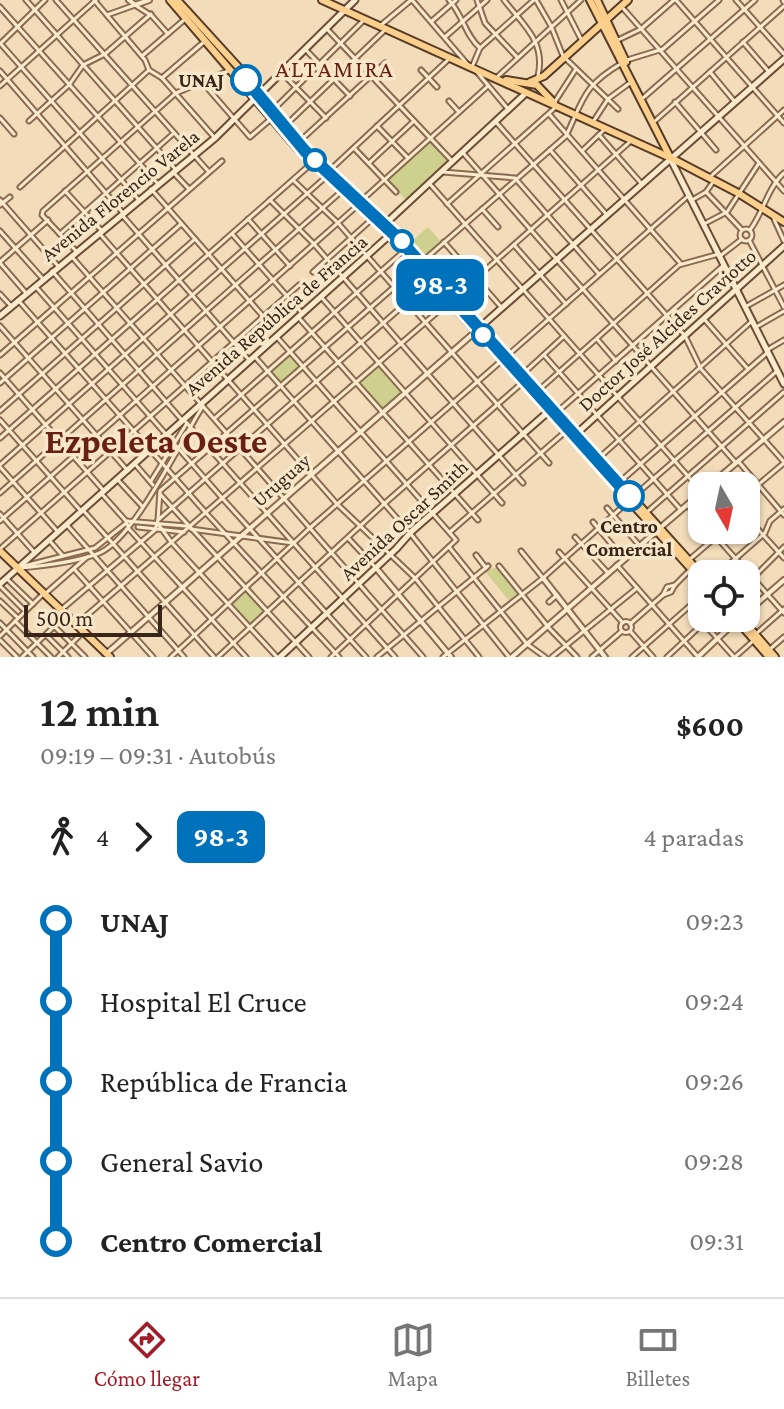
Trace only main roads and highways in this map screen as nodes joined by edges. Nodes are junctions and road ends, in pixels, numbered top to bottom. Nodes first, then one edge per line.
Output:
1 (322, 0) edge
2 (355, 0) edge
3 (593, 0) edge
4 (628, 0) edge
5 (178, 2) edge
6 (344, 10) junction
7 (604, 21) junction
8 (784, 56) edge
9 (624, 62) junction
10 (496, 78) junction
11 (541, 78) junction
12 (529, 82) junction
13 (543, 88) junction
14 (526, 92) junction
15 (258, 95) junction
16 (536, 96) junction
17 (556, 105) junction
18 (298, 144) junction
19 (672, 158) junction
20 (328, 173) junction
21 (784, 222) edge
22 (384, 225) junction
23 (392, 233) junction
24 (784, 244) edge
25 (420, 264) junction
26 (737, 290) junction
27 (0, 316) edge
28 (478, 329) junction
29 (780, 372) edge
30 (784, 384) edge
31 (551, 411) junction
32 (573, 437) junction
33 (580, 444) junction
34 (659, 529) junction
35 (0, 551) edge
36 (689, 560) edge
37 (688, 565) edge
38 (19, 569) junction
39 (0, 585) edge
40 (63, 613) junction
41 (750, 632) edge
42 (104, 654) edge
43 (769, 655) edge
44 (278, 657) edge

1 - 6 main road
2 - 6 main road, Avenida Florencio Varela
3 - 7 main road
4 - 7 main road
5 - 15 main road
5 - 15 main road
6 - 10 main road
6 - 15 main road, Avenida Florencio Varela
7 - 9 main road
7 - 9 main road
7 - 11 main road
8 - 19 main road
9 - 19 main road
9 - 19 main road
10 - 12 main road
10 - 14 main road
11 - 12 main road
11 - 13 main road
12 - 13 main road
12 - 14 main road
13 - 16 main road
13 - 17 main road
14 - 16 main road
14 - 22 main road, Avenida República de Francia
15 - 18 main road
15 - 18 main road
15 - 27 main road, Avenida Florencio Varela
16 - 17 main road
17 - 19 main road
18 - 20 main road
18 - 20 main road
19 - 21 main road
19 - 26 main road
19 - 28 main road
20 - 22 main road
20 - 22 main road
22 - 23 main road
23 - 25 main road
23 - 25 main road
23 - 38 main road, Avenida República de Francia
24 - 26 main road, Doctor José Alcides Craviotto
25 - 28 main road
25 - 28 main road
26 - 29 main road
26 - 32 main road, Doctor José Alcides Craviotto
28 - 31 main road
28 - 31 main road
29 - 30 main road
31 - 32 main road
31 - 44 main road, Avenida Oscar Smith
32 - 33 main road
33 - 34 main road
33 - 34 main road
34 - 36 main road
34 - 37 main road
35 - 38 main road
38 - 39 main road, Avenida República de Francia
38 - 40 main road
40 - 42 main road
40 - 42 main road
41 - 43 main road

